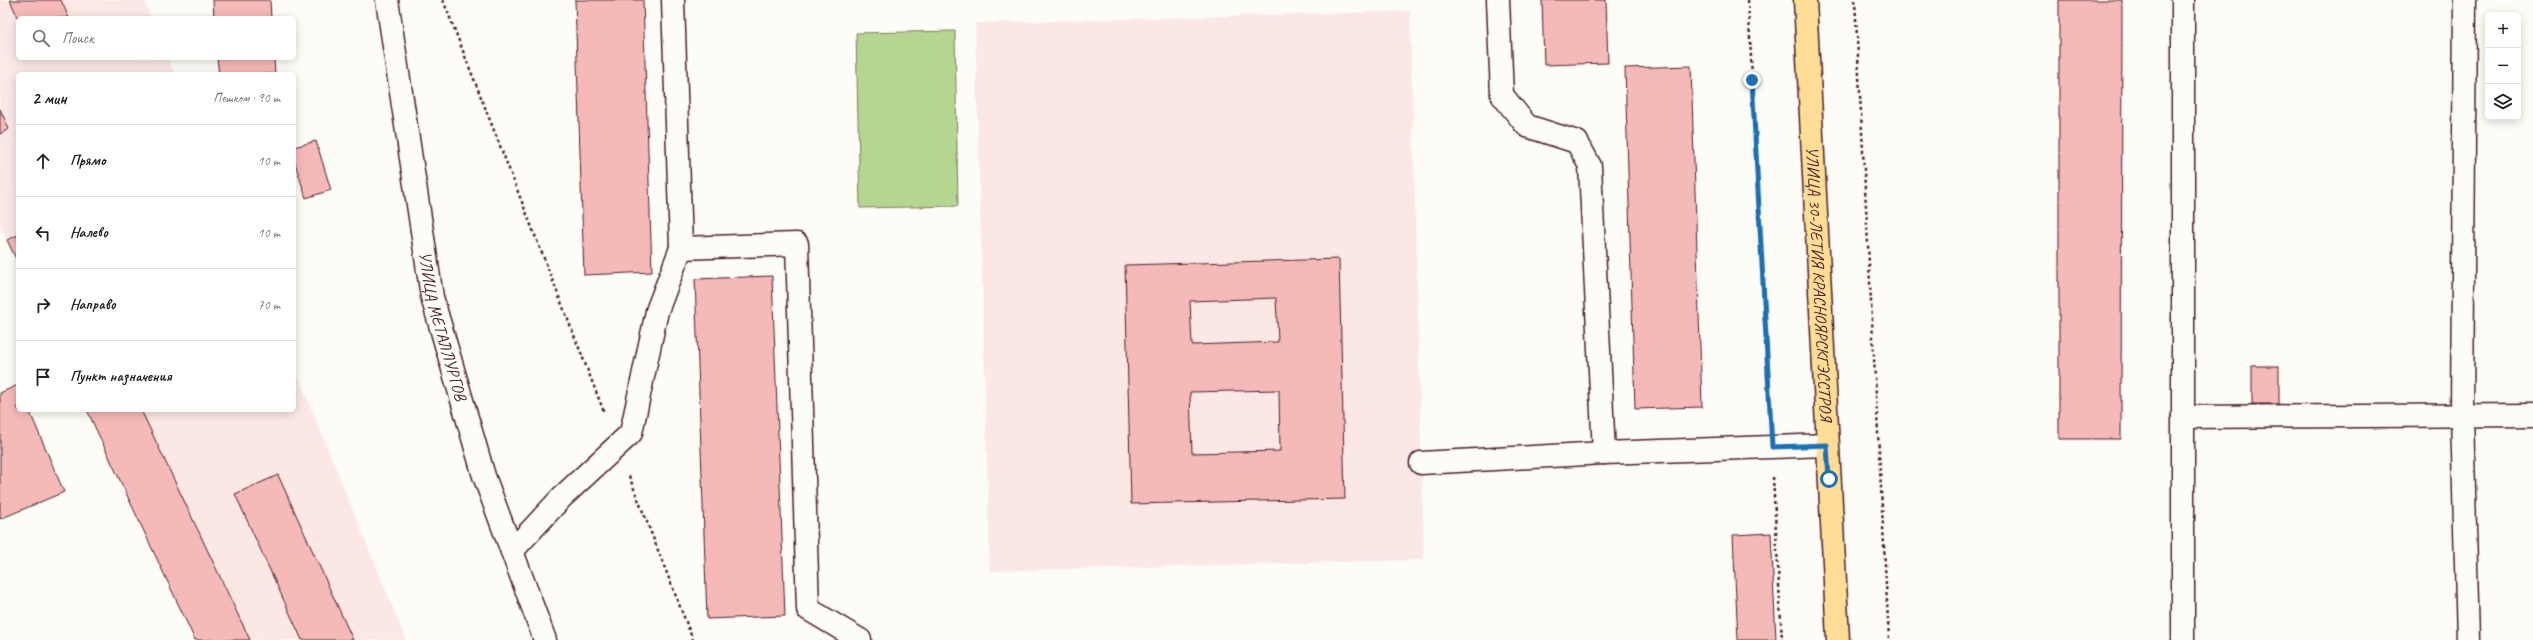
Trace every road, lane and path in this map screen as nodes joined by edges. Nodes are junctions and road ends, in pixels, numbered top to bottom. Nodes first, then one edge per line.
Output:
1 (387, 0) edge
2 (443, 0) edge
3 (673, 0) edge
4 (1498, 0) edge
5 (1748, 0) edge
6 (1805, 0) edge
7 (1855, 0) edge
8 (2183, 0) edge
9 (2465, 0) edge
10 (681, 248) junction
11 (2462, 415) junction
12 (2533, 415) edge
13 (2183, 417) junction
14 (1827, 445) junction
15 (617, 446) junction
16 (1772, 447) junction
17 (1604, 453) junction
18 (1422, 463) dead end
19 (512, 551) junction
20 (545, 640) edge
21 (692, 640) edge
22 (860, 640) edge
23 (1782, 640) edge
24 (1838, 640) edge
25 (1889, 640) edge
26 (2183, 640) edge
27 (2468, 640) edge

1 - 19 street, УЛИЦА МЕТАЛЛУРГОВ
2 - 15 path
3 - 10 street
4 - 17 street
5 - 16 path
6 - 14 main road, УЛИЦА 30-ЛЕТИЯ КРАСНОЯРСКГЭССТРОЯ
7 - 25 path
8 - 13 street
9 - 11 street
10 - 15 street
10 - 22 street
11 - 12 street
11 - 13 street
11 - 27 street
13 - 26 street
14 - 16 street
14 - 24 main road, УЛИЦА 30-ЛЕТИЯ КРАСНОЯРСКГЭССТРОЯ
15 - 19 street
15 - 21 path
16 - 17 street
16 - 23 path
17 - 18 street
19 - 20 street, УЛИЦА МЕТАЛЛУРГОВ

